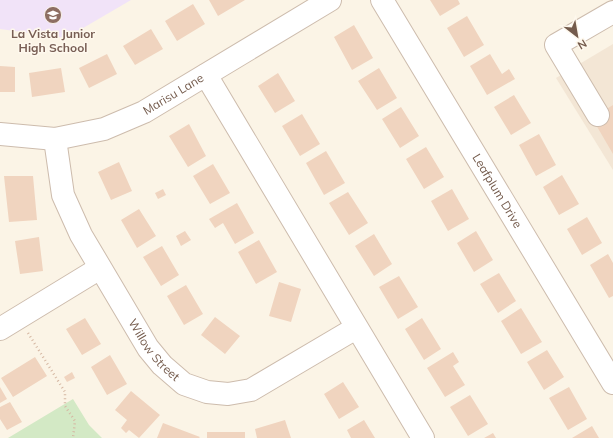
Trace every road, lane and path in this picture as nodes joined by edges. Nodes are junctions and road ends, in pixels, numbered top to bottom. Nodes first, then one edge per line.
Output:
1 (330, 0) edge
2 (382, 0) edge
3 (613, 12) edge
4 (206, 75) junction
5 (598, 115) dead end
6 (0, 134) edge
7 (55, 139) junction
8 (100, 268) junction
9 (356, 328) junction
10 (0, 329) edge
11 (26, 329) dead end
12 (613, 383) edge
13 (73, 438) edge
14 (423, 438) edge

1 - 4 street, Marisu Lane
2 - 12 street, Leafplum Drive
3 - 5 street
4 - 7 street, Marisu Lane
4 - 9 street
6 - 7 street, Marisu Lane
7 - 8 street, Willow Street
8 - 9 street, Willow Street
8 - 10 street
9 - 14 street
11 - 13 path

